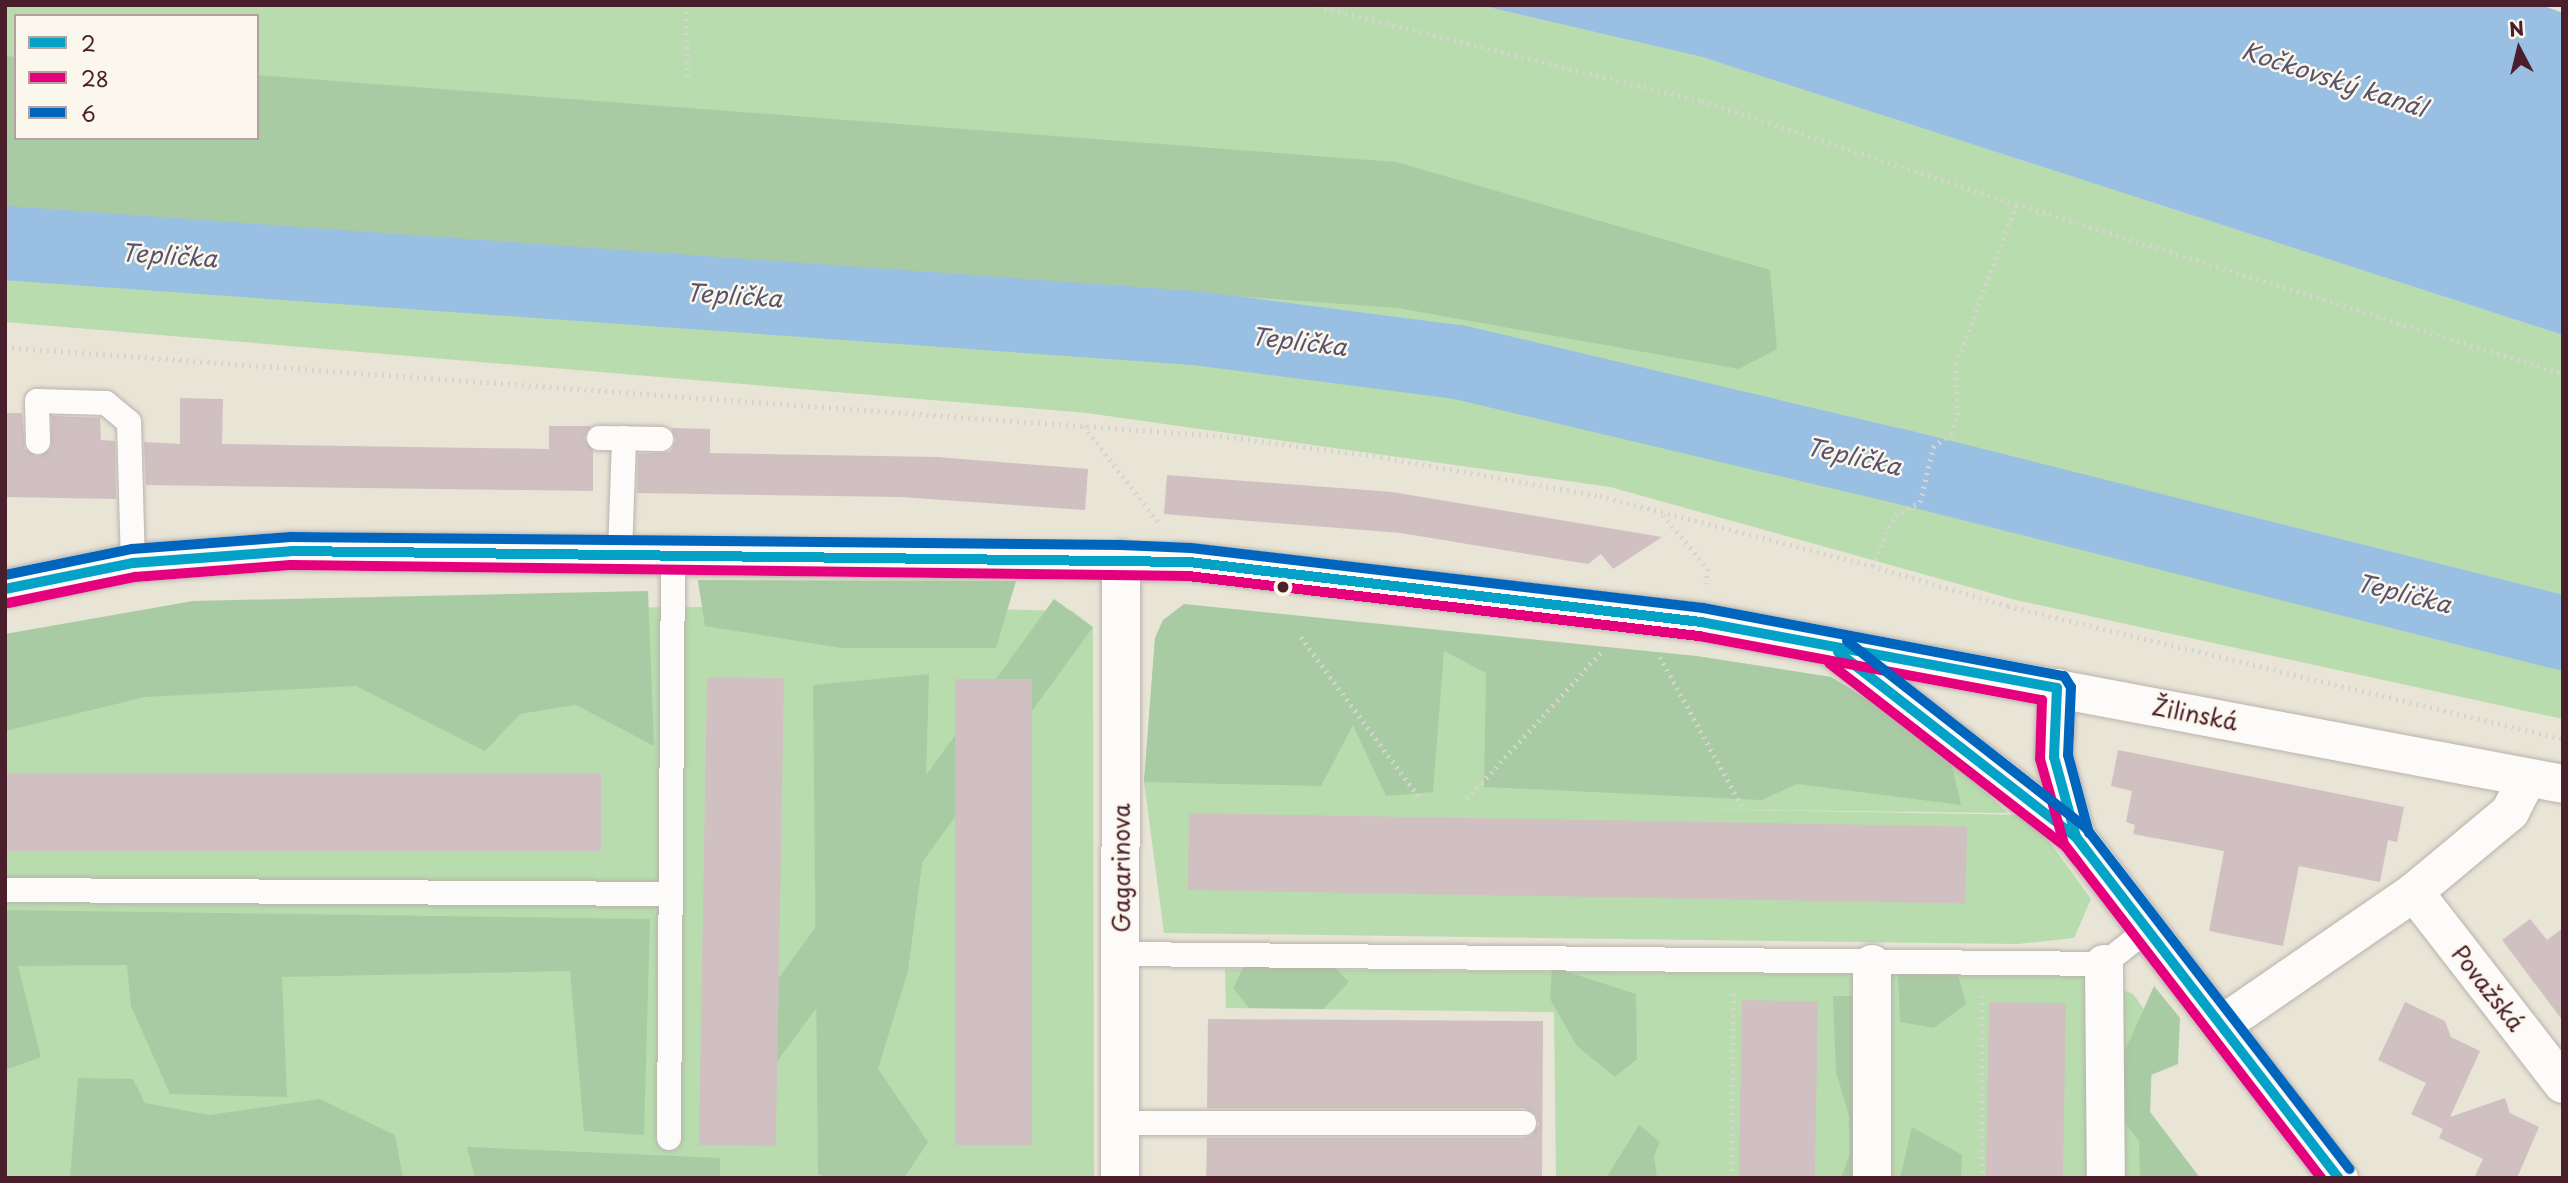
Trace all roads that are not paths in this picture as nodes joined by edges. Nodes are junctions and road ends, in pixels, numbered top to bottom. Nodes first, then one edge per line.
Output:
1 (599, 438) dead end
2 (624, 439) junction
3 (661, 439) dead end
4 (38, 442) dead end
5 (620, 554) junction
6 (673, 554) junction
7 (1121, 559) junction
8 (134, 563) junction
9 (5, 589) edge
10 (1827, 643) junction
11 (2057, 688) junction
12 (2545, 781) edge
13 (2076, 837) junction
14 (5, 890) edge
15 (2414, 892) junction
16 (670, 894) junction
17 (2148, 929) junction
18 (1121, 954) junction
19 (1872, 964) junction
20 (2104, 964) junction
21 (2223, 1024) junction
22 (2563, 1084) edge
23 (1121, 1123) junction
24 (1524, 1123) dead end
25 (669, 1138) dead end
26 (1120, 1178) edge
27 (1872, 1178) edge
28 (2106, 1178) edge
29 (2339, 1178) edge

1 - 2 lane
2 - 3 lane
2 - 5 lane
4 - 8 lane
5 - 6 street
5 - 8 street
6 - 7 street
6 - 16 lane
7 - 10 street
7 - 18 street, Gagarinova
8 - 9 street
10 - 11 street, Žilinská
10 - 13 street
11 - 12 street, Žilinská
11 - 13 street
12 - 15 street
13 - 17 street
14 - 16 lane
15 - 21 street
15 - 22 street, Považská
16 - 25 lane
17 - 20 lane
17 - 21 street
18 - 19 lane
18 - 23 street, Gagarinova
19 - 20 lane
19 - 27 street
20 - 28 street
21 - 29 street
23 - 24 lane
23 - 26 street, Gagarinova

